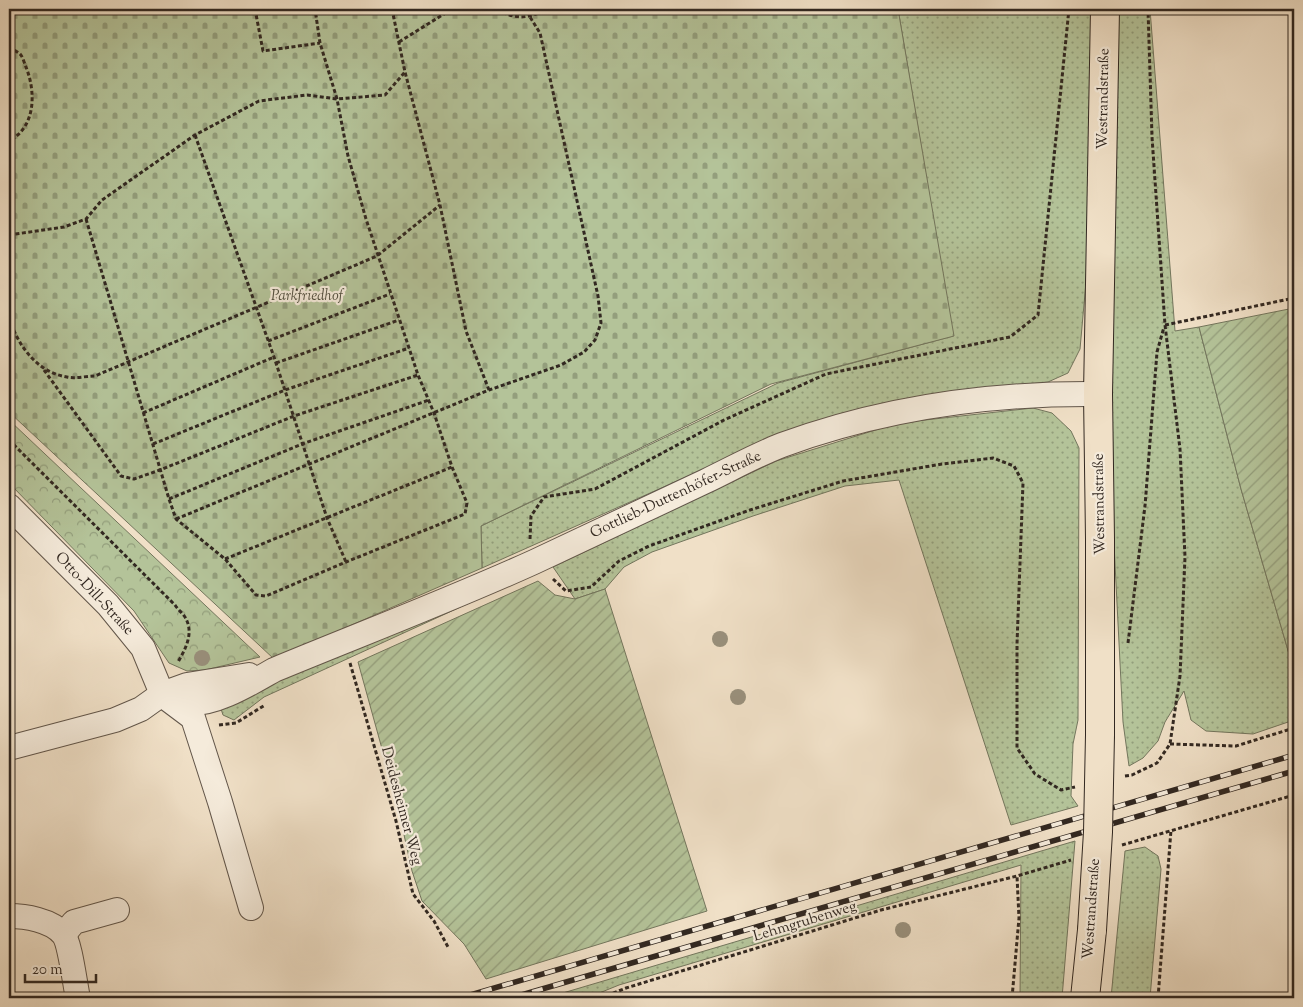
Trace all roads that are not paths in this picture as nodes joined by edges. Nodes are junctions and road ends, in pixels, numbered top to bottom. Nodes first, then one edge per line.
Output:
1 (1105, 9) edge
2 (1098, 394) junction
3 (9, 506) edge
4 (162, 694) junction
5 (9, 748) edge
6 (251, 908) dead end
7 (117, 910) dead end
8 (9, 916) edge
9 (64, 934) junction
10 (78, 998) edge
11 (1085, 998) edge

1 - 2 main road, Westrandstraße
2 - 4 street, Gottlieb-Duttenhöfer-Straße
2 - 11 main road, Westrandstraße, bridge
3 - 4 street, Otto-Dill-Straße
4 - 5 street
4 - 6 street
7 - 9 street
8 - 9 street
9 - 10 street

